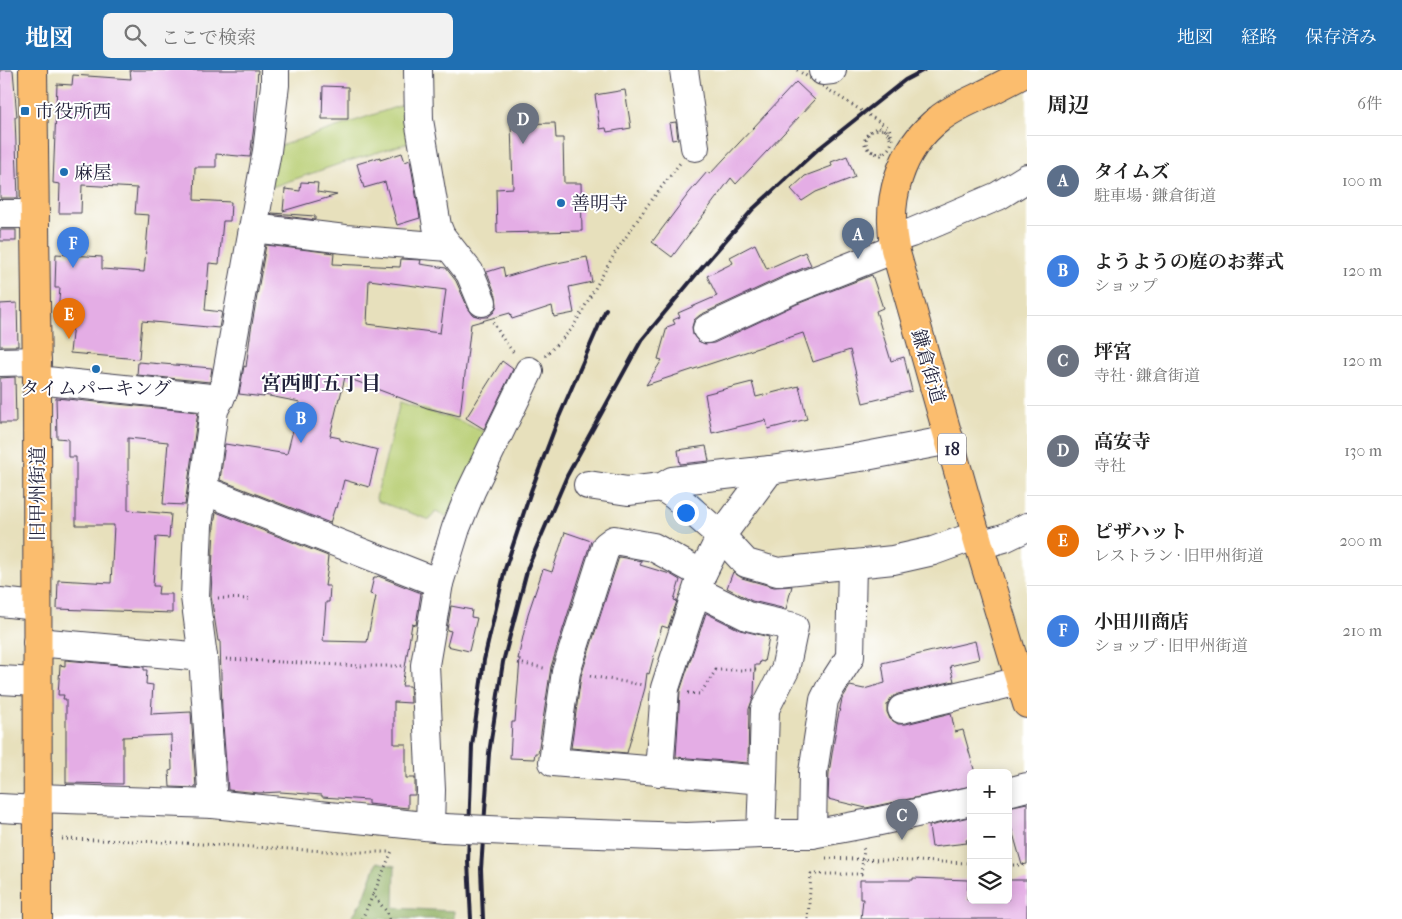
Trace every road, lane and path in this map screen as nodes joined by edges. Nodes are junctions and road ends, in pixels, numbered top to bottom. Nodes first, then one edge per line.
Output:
1 (33, 70) edge
2 (275, 70) edge
3 (418, 70) edge
4 (684, 70) edge
5 (817, 70) edge
6 (1021, 76) edge
7 (894, 142) dead end
8 (695, 148) joint
9 (1027, 178) edge
10 (0, 214) edge
11 (35, 214) junction
12 (253, 228) junction
13 (894, 244) junction
14 (449, 247) junction
15 (482, 302) joint
16 (707, 329) dead end
17 (0, 362) edge
18 (37, 371) junction
19 (529, 371) junction
20 (220, 398) junction
21 (950, 440) junction
22 (770, 470) junction
23 (588, 484) dead end
24 (662, 487) junction
25 (203, 490) junction
26 (1027, 527) edge
27 (721, 536) junction
28 (978, 540) junction
29 (852, 564) junction
30 (439, 583) junction
31 (700, 583) junction
32 (195, 597) junction
33 (252, 599) dead end
34 (0, 602) edge
35 (37, 606) junction
36 (37, 642) junction
37 (203, 657) junction
38 (424, 665) junction
39 (785, 670) junction
40 (0, 680) edge
41 (37, 682) junction
42 (665, 691) junction
43 (1024, 692) edge
44 (902, 709) dead end
45 (659, 772) junction
46 (763, 780) junction
47 (1027, 787) edge
48 (1012, 791) edge
49 (967, 802) edge
50 (37, 804) junction
51 (213, 804) junction
52 (0, 808) edge
53 (438, 827) junction
54 (761, 834) junction
55 (812, 834) junction
56 (61, 838) dead end
57 (394, 845) dead end
58 (391, 852) junction
59 (864, 859) dead end
60 (1012, 865) edge
61 (1027, 865) edge
62 (373, 895) junction
63 (38, 919) edge
64 (362, 919) edge
65 (389, 919) edge
66 (808, 919) edge

1 - 11 main road, 旧甲州街道
2 - 12 street
3 - 14 street
4 - 8 street
5 - 7 path, bridge
6 - 13 main road, 鎌倉街道 / 18
8 - 19 path
9 - 13 street
10 - 11 street
11 - 18 main road, 旧甲州街道
12 - 14 street
12 - 20 street
13 - 16 street
13 - 21 main road, 鎌倉街道 / 18
14 - 15 street
15 - 19 path
17 - 18 street
18 - 20 street
18 - 35 main road, 旧甲州街道
19 - 30 street
20 - 25 street
21 - 22 street
21 - 28 main road, 鎌倉街道 / 18
22 - 24 street
22 - 27 street
23 - 24 street
24 - 27 street
25 - 30 street
25 - 32 street
26 - 28 street
27 - 29 street
27 - 31 street
28 - 29 street
28 - 43 main road, 鎌倉街道 / 18
29 - 55 street
30 - 38 street
31 - 39 street
31 - 42 street
31 - 45 street
32 - 33 path
32 - 37 street
34 - 35 street
35 - 36 main road, 旧甲州街道
36 - 37 street
36 - 41 main road, 旧甲州街道
37 - 38 path
37 - 51 street
38 - 53 street
39 - 42 path
39 - 46 street
40 - 41 street
41 - 50 main road, 旧甲州街道
42 - 45 street
43 - 44 street
45 - 46 street
46 - 54 street
47 - 48 street
49 - 55 street
50 - 51 street
50 - 52 street
50 - 63 main road, 旧甲州街道
51 - 53 street
53 - 54 street, bridge
54 - 55 street
56 - 58 path
57 - 58 path
58 - 62 path
59 - 66 path
60 - 61 path
62 - 64 path
62 - 65 path

